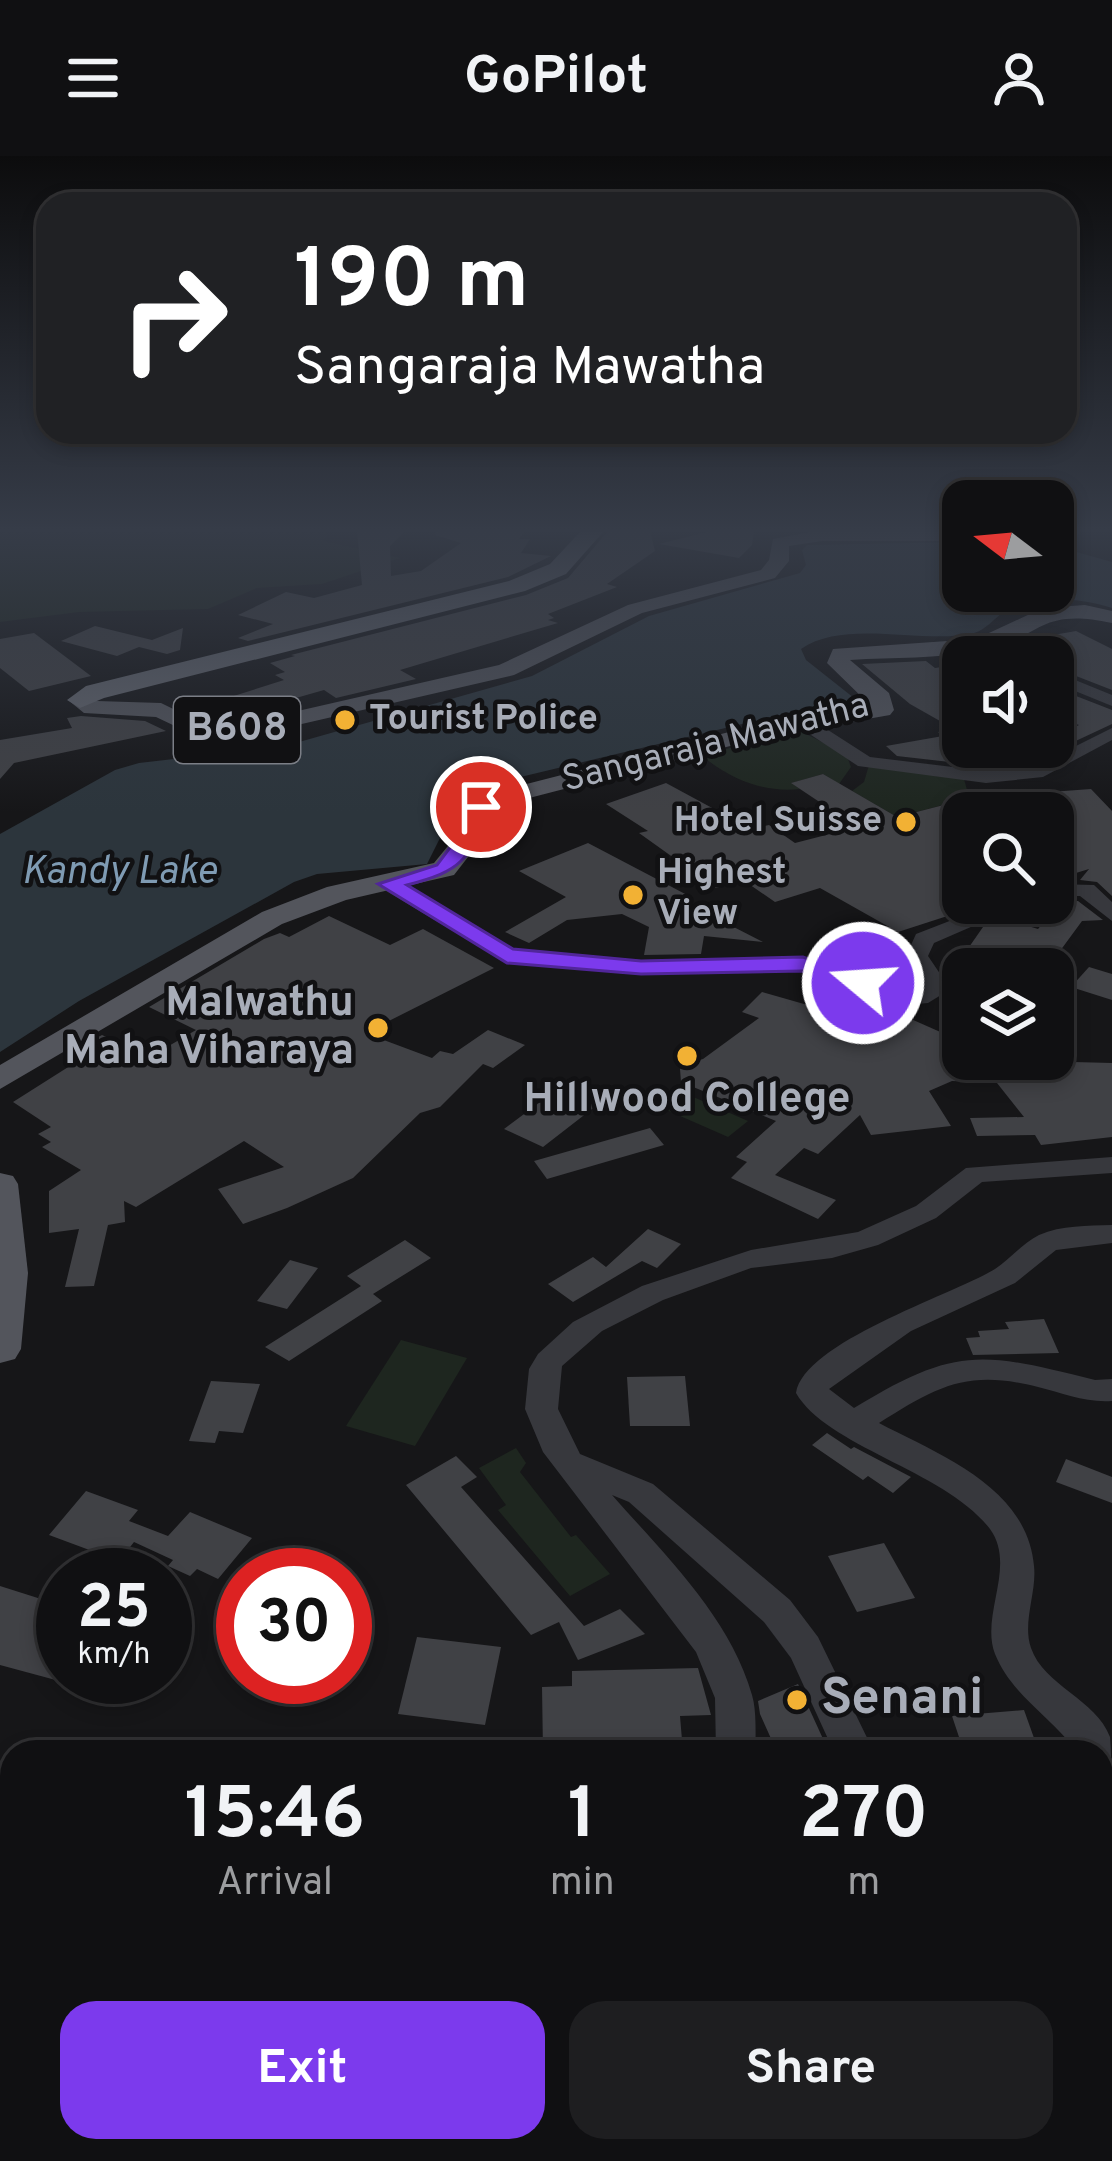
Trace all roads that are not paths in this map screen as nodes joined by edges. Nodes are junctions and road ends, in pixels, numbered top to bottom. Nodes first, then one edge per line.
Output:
1 (363, 625) edge
2 (605, 625) edge
3 (942, 651) edge
4 (1074, 685) edge
5 (80, 700) joint
6 (1112, 700) edge
7 (808, 725) junction
8 (1112, 734) edge
9 (388, 884) junction
10 (1074, 890) edge
11 (1112, 914) edge
12 (962, 924) edge
13 (0, 1079) edge
14 (1112, 1165) edge
15 (0, 1184) edge
16 (1112, 1234) edge
17 (0, 1349) edge
18 (1112, 1390) edge
19 (853, 1424) junction
20 (565, 1462) junction
21 (738, 1740) edge
22 (848, 1740) edge
23 (1090, 1740) edge

1 - 5 highway
2 - 5 main road, B608
3 - 7 main road, Sangaraja Mawatha
4 - 6 street
7 - 8 street
7 - 9 main road, Sangaraja Mawatha
9 - 12 street
9 - 13 main road, Sangaraja Mawatha
10 - 11 street
14 - 20 street
15 - 17 main road
16 - 19 street
18 - 19 street
19 - 23 street
20 - 21 street
20 - 22 street

